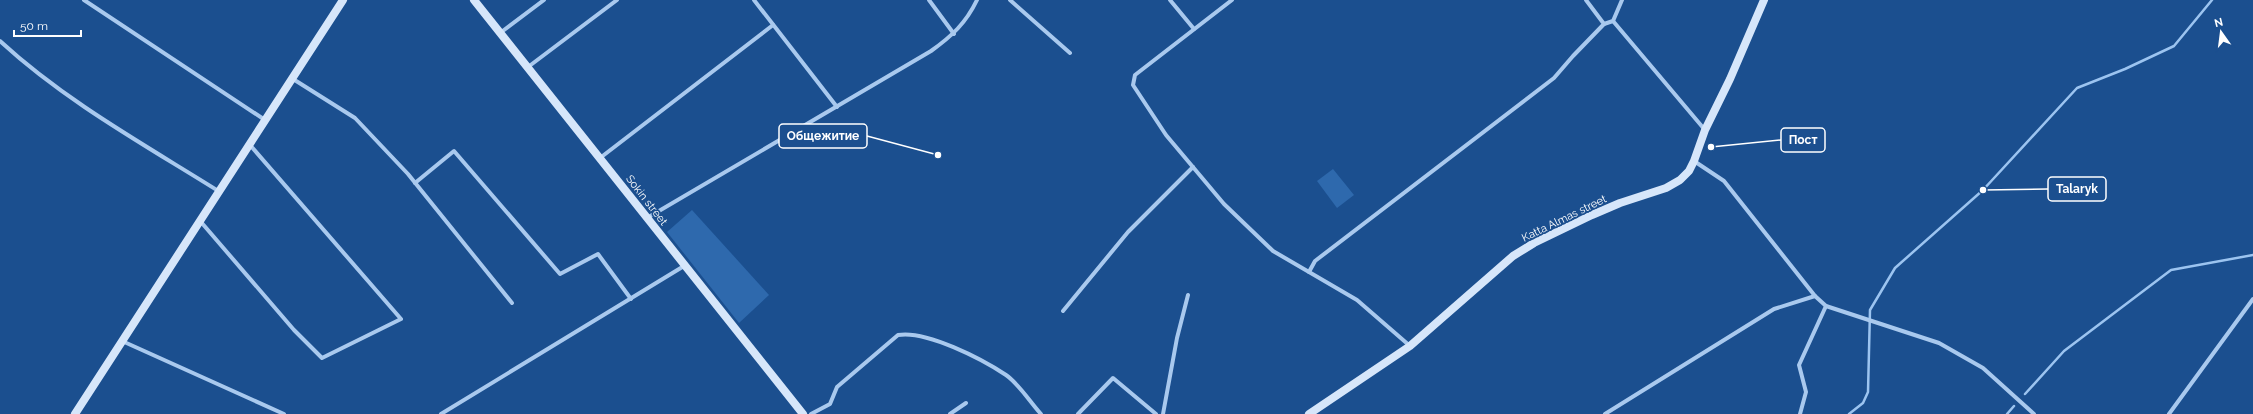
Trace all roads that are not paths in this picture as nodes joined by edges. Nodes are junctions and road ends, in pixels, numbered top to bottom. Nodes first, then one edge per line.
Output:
1 (84, 0) edge
2 (344, 0) edge
3 (474, 0) edge
4 (544, 0) edge
5 (618, 0) edge
6 (754, 0) edge
7 (929, 0) edge
8 (977, 0) edge
9 (1010, 0) edge
10 (1170, 0) edge
11 (1232, 0) edge
12 (1586, 0) edge
13 (1622, 0) edge
14 (1764, 0) edge
15 (1613, 21) junction
16 (773, 24) junction
17 (1604, 24) junction
18 (1194, 29) junction
19 (500, 33) junction
20 (954, 34) junction
21 (0, 41) edge
22 (1070, 52) dead end
23 (528, 67) junction
24 (293, 79) junction
25 (837, 107) junction
26 (266, 121) junction
27 (1704, 130) junction
28 (250, 145) junction
29 (600, 158) junction
30 (1694, 161) junction
31 (1193, 168) junction
32 (415, 183) junction
33 (220, 192) junction
34 (647, 218) junction
35 (201, 222) junction
36 (684, 266) junction
37 (1309, 272) junction
38 (1188, 295) dead end
39 (1815, 296) junction
40 (631, 299) junction
41 (2253, 299) edge
42 (512, 303) dead end
43 (1826, 306) junction
44 (1063, 311) dead end
45 (122, 341) junction
46 (1410, 346) junction
47 (966, 403) dead end
48 (75, 414) edge
49 (284, 414) edge
50 (441, 414) edge
51 (803, 414) edge
52 (811, 414) edge
53 (950, 414) edge
54 (1041, 414) edge
55 (1078, 414) edge
56 (1156, 414) edge
57 (1163, 414) edge
58 (1309, 414) edge
59 (1605, 414) edge
60 (1800, 414) edge
61 (2034, 414) edge
62 (2169, 414) edge

1 - 26 street
2 - 24 street
3 - 19 street, Sokin street
4 - 19 street
5 - 23 street
6 - 16 street
7 - 20 street
8 - 20 street
9 - 22 street
10 - 18 street
11 - 18 street
12 - 17 street
13 - 15 street
14 - 27 street, Katta Almas street
15 - 17 street
15 - 27 street
16 - 25 street
16 - 29 street
17 - 37 street
18 - 31 street
19 - 23 street, Sokin street
20 - 25 street
21 - 33 street
23 - 29 street, Sokin street
24 - 26 street
24 - 32 street
25 - 34 street
26 - 28 street
27 - 30 street, Katta Almas street
28 - 33 street
28 - 35 street
29 - 34 street, Sokin street
30 - 39 street
30 - 46 street, Katta Almas street
31 - 37 street
31 - 44 street
32 - 40 street
32 - 42 street
33 - 35 street
34 - 36 street, Sokin street
35 - 45 street
36 - 40 street
36 - 51 street, Sokin street
37 - 46 street
38 - 57 street
39 - 43 street
39 - 59 street
40 - 50 street
41 - 62 street
43 - 60 street
43 - 61 street
45 - 48 street
45 - 49 street
46 - 58 street, Katta Almas street
47 - 53 street
52 - 54 street
55 - 56 street

